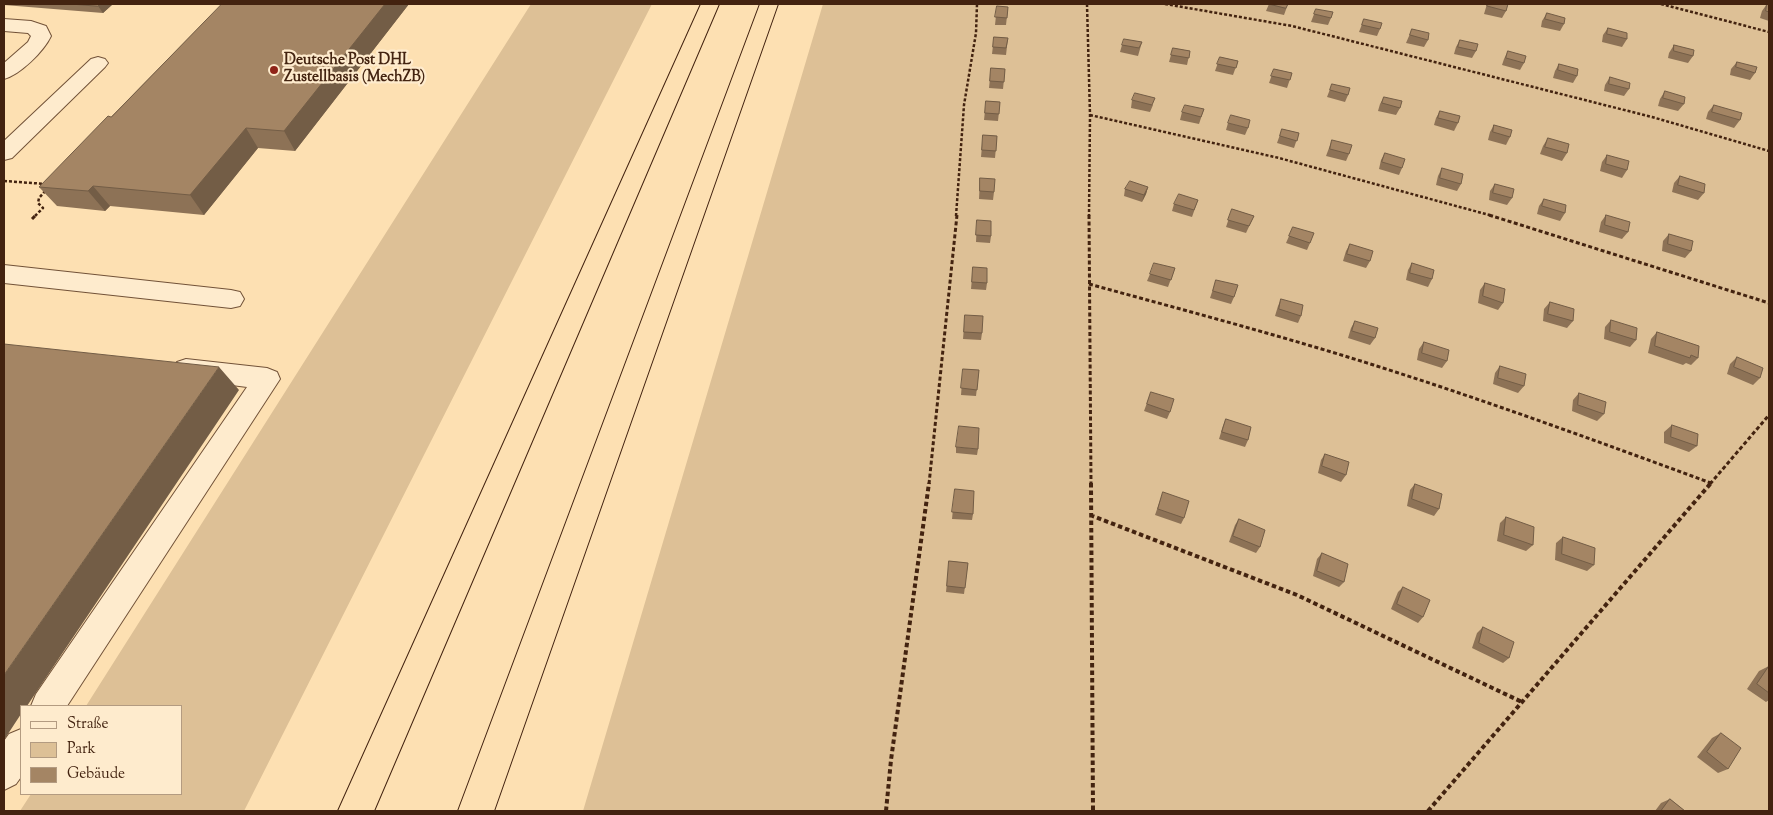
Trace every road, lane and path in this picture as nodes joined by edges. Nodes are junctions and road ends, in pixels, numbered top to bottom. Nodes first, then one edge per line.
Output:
1 (710, 4) edge
2 (769, 4) edge
3 (977, 4) edge
4 (1087, 4) edge
5 (1165, 4) edge
6 (1661, 4) edge
7 (4, 25) edge
8 (1769, 32) edge
9 (98, 63) dead end
10 (4, 73) edge
11 (1090, 115) junction
12 (1769, 151) edge
13 (4, 153) edge
14 (4, 181) edge
15 (32, 220) dead end
16 (4, 274) edge
17 (1088, 284) junction
18 (231, 299) dead end
19 (1769, 303) edge
20 (160, 366) edge
21 (1769, 415) edge
22 (1711, 483) junction
23 (1090, 515) junction
24 (1522, 702) junction
25 (49, 705) edge
26 (20, 748) edge
27 (4, 772) edge
28 (356, 811) edge
29 (476, 811) edge
30 (886, 811) edge
31 (1092, 811) edge
32 (1428, 811) edge

1 - 28 highway
2 - 29 highway
3 - 30 path
4 - 11 path
5 - 12 path
6 - 8 path
7 - 10 lane
9 - 13 lane
11 - 17 path
11 - 19 path
14 - 15 path
16 - 18 lane
17 - 22 path
17 - 23 path
20 - 25 lane
21 - 22 path
22 - 24 path
23 - 24 path
23 - 31 path
24 - 32 path
26 - 27 lane

